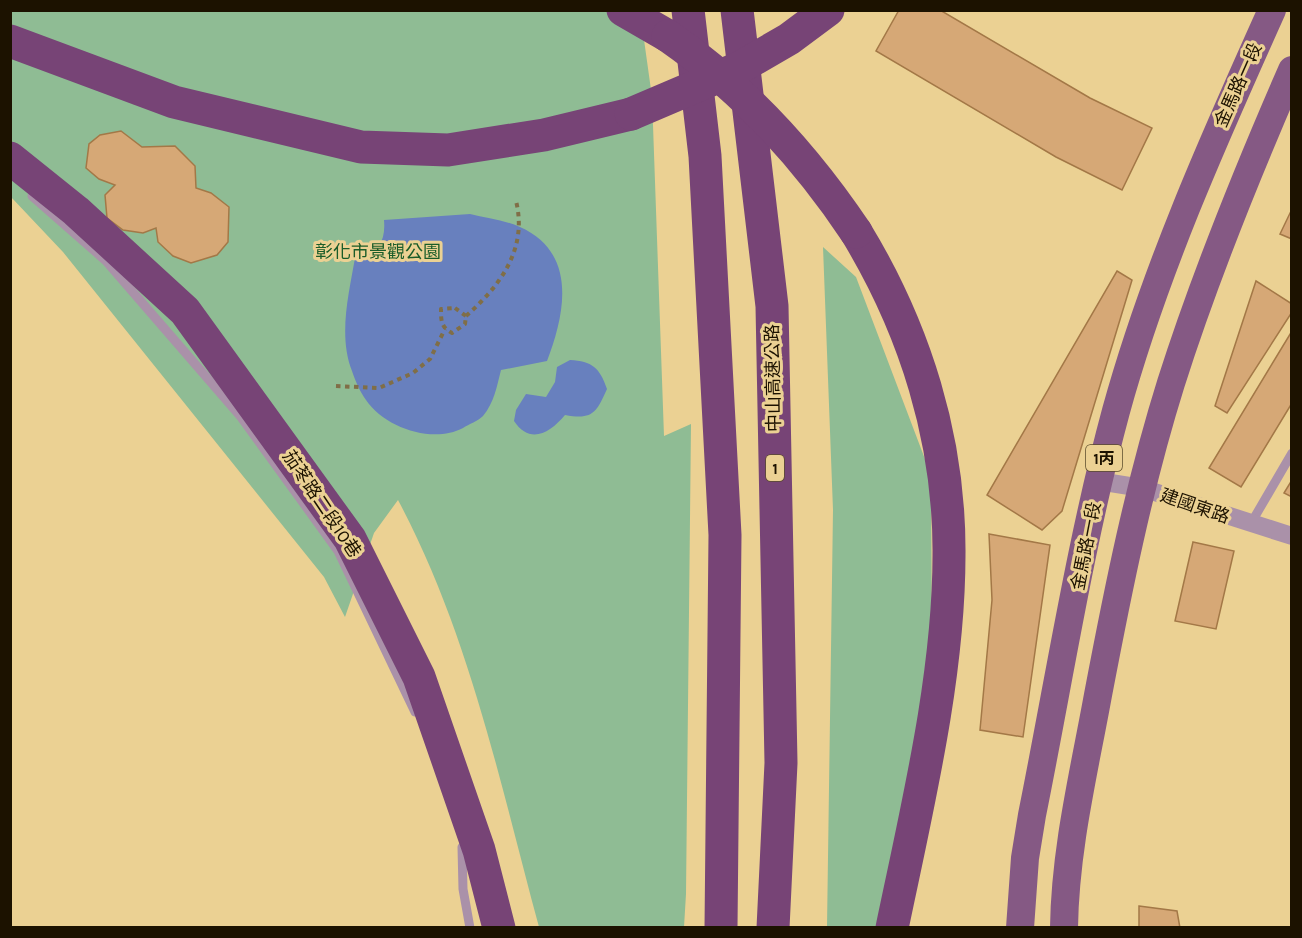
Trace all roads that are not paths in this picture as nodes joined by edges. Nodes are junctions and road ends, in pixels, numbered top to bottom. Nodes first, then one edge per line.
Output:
1 (623, 10) edge
2 (688, 10) edge
3 (737, 10) edge
4 (828, 10) edge
5 (1272, 10) edge
6 (10, 41) edge
7 (1292, 70) edge
8 (10, 158) edge
9 (28, 193) dead end
10 (1292, 453) edge
11 (1098, 481) junction
12 (1142, 488) junction
13 (1250, 525) junction
14 (1292, 536) edge
15 (419, 720) dead end
16 (460, 841) dead end
17 (470, 927) edge
18 (499, 927) edge
19 (721, 927) edge
20 (773, 927) edge
21 (892, 927) edge
22 (1020, 927) edge
23 (1064, 927) edge

1 - 21 highway, bridge
2 - 19 highway, bridge
3 - 20 highway, 中山高速公路 / 1, bridge
4 - 6 highway, bridge
5 - 11 main road, 金馬路一段 / 1丙
7 - 12 main road, 1丙
8 - 18 highway
9 - 15 lane, 茄苳路二段10巷
10 - 13 lane
11 - 12 street, 建國東路
11 - 22 main road, 金馬路一段 / 1丙
12 - 13 street, 建國東路
12 - 23 main road, 1丙
13 - 14 street, 建國東路
16 - 17 lane

